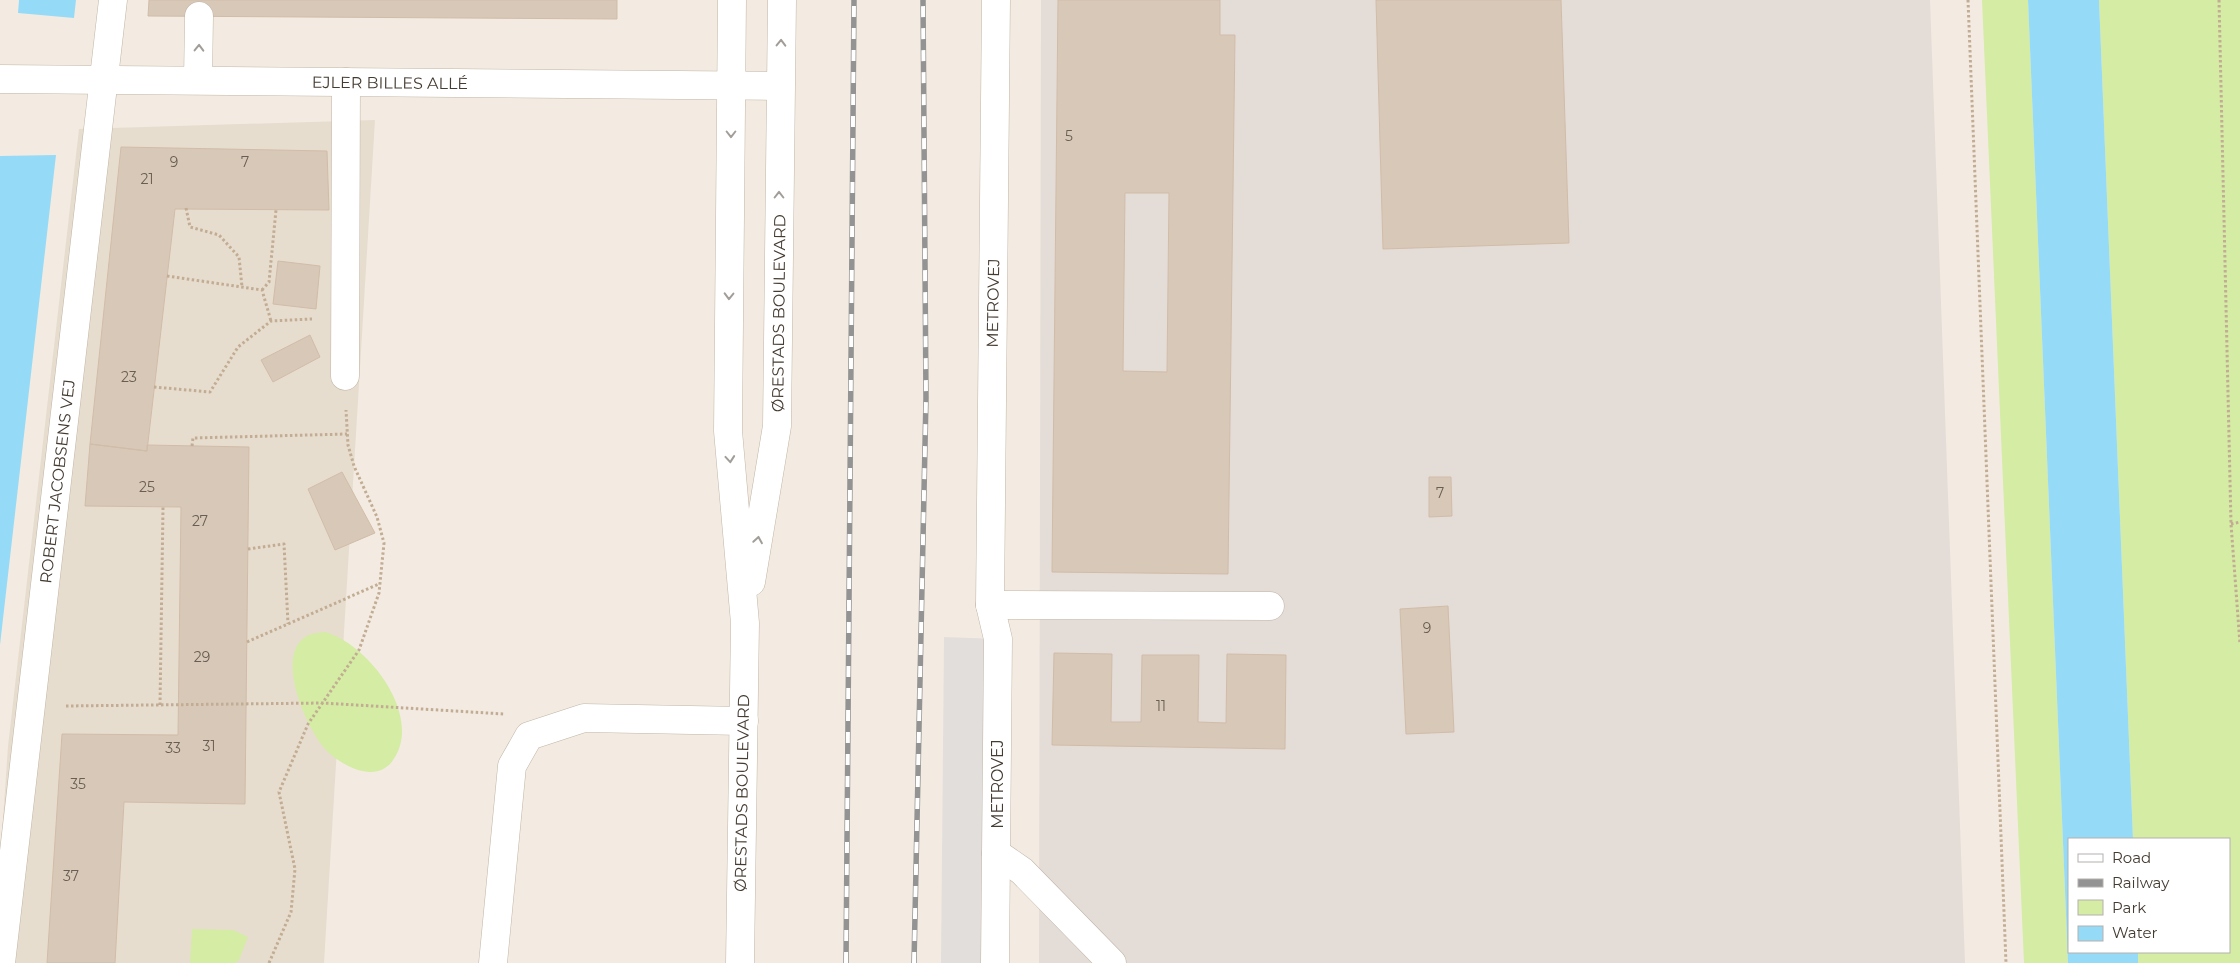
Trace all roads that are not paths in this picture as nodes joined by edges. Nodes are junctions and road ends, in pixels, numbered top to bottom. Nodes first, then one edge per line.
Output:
1 (113, 0) edge
2 (732, 0) edge
3 (782, 0) edge
4 (996, 0) edge
5 (200, 16) dead end
6 (0, 79) edge
7 (105, 80) junction
8 (198, 80) junction
9 (346, 82) junction
10 (731, 85) junction
11 (780, 86) junction
12 (345, 376) road end
13 (990, 605) junction
14 (1270, 606) dead end
15 (745, 623) junction
16 (744, 720) junction
17 (996, 853) junction
18 (1, 963) edge
19 (493, 963) edge
20 (740, 963) edge
21 (996, 963) edge
22 (1112, 963) edge

1 - 7 street, ROBERT JACOBSENS VEJ
2 - 10 street, ØRESTADS BOULEVARD
11 -> 3 street, ØRESTADS BOULEVARD
4 - 13 street, METROVEJ
8 -> 5 street
6 - 7 street, EJLER BILLES ALLÉ
7 - 8 street, EJLER BILLES ALLÉ
7 - 18 street, ROBERT JACOBSENS VEJ
8 - 9 street, EJLER BILLES ALLÉ
9 - 10 street, EJLER BILLES ALLÉ
9 - 12 street
10 - 11 street, EJLER BILLES ALLÉ
10 -> 15 street, ØRESTADS BOULEVARD
15 -> 11 street, ØRESTADS BOULEVARD
13 - 14 street
13 - 17 street, METROVEJ
15 - 16 street, ØRESTADS BOULEVARD
16 - 19 street
16 - 20 street, ØRESTADS BOULEVARD
17 - 21 street, METROVEJ
17 - 22 street

